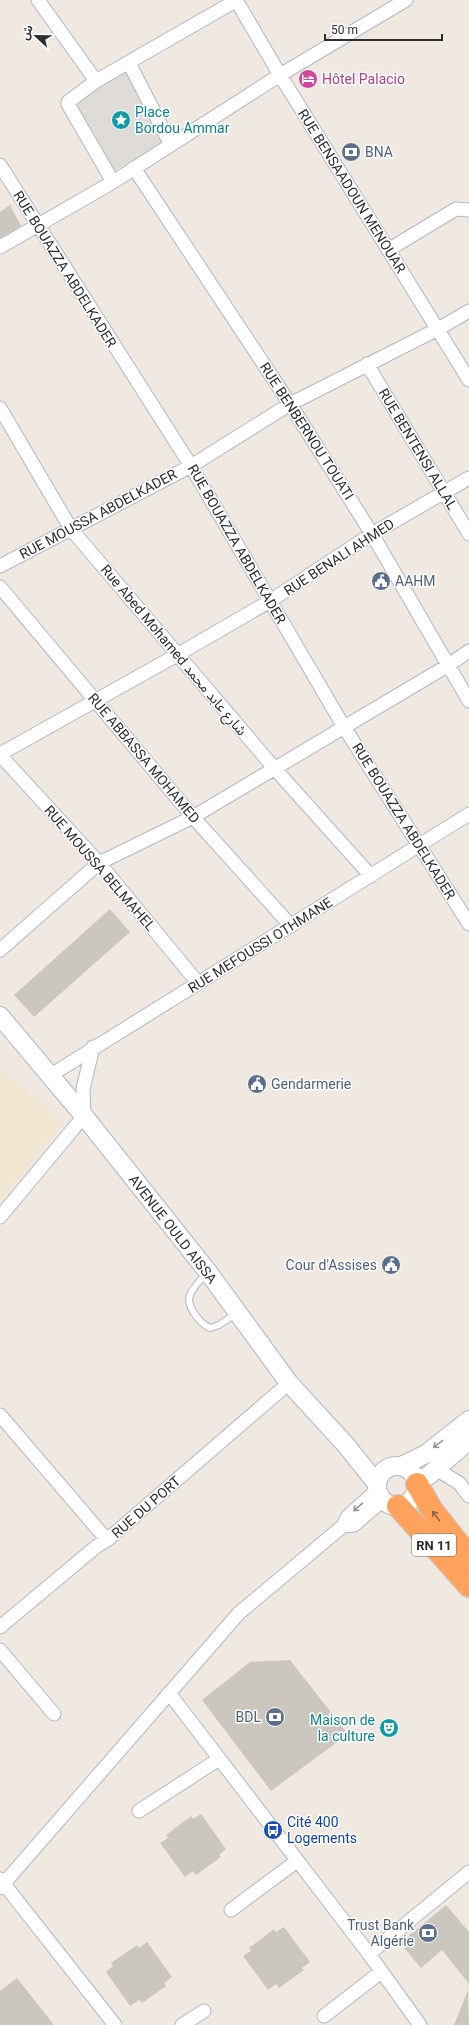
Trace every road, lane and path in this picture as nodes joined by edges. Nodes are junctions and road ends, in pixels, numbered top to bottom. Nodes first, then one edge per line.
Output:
1 (38, 0) edge
2 (237, 0) edge
3 (406, 0) edge
4 (129, 64) junction
5 (280, 75) junction
6 (96, 81) junction
7 (171, 146) junction
8 (0, 165) edge
9 (134, 168) junction
10 (113, 182) junction
11 (469, 210) edge
12 (37, 226) junction
13 (0, 247) edge
14 (388, 250) junction
15 (469, 311) edge
16 (438, 329) junction
17 (366, 364) junction
18 (469, 380) edge
19 (290, 404) junction
20 (0, 408) edge
21 (191, 466) junction
22 (469, 478) edge
23 (444, 492) junction
24 (71, 529) junction
25 (372, 534) junction
26 (469, 534) edge
27 (0, 566) edge
28 (0, 587) edge
29 (270, 601) junction
30 (469, 650) edge
31 (177, 656) junction
32 (447, 666) junction
33 (96, 701) junction
34 (469, 701) edge
35 (344, 727) junction
36 (0, 754) edge
37 (275, 769) junction
38 (469, 814) edge
39 (193, 817) junction
40 (419, 845) junction
41 (99, 863) junction
42 (371, 876) junction
43 (469, 924) edge
44 (291, 926) junction
45 (0, 950) edge
46 (198, 984) junction
47 (0, 1016) edge
48 (93, 1047) junction
49 (50, 1075) junction
50 (84, 1116) junction
51 (0, 1217) edge
52 (208, 1272) junction
53 (237, 1313) junction
54 (289, 1383) junction
55 (0, 1415) edge
56 (469, 1420) edge
57 (469, 1440) edge
58 (345, 1444) junction
59 (395, 1467) junction
60 (436, 1469) junction
61 (417, 1482) junction
62 (384, 1495) junction
63 (469, 1496) edge
64 (107, 1540) junction
65 (469, 1557) edge
66 (469, 1586) edge
67 (0, 1627) edge
68 (0, 1650) edge
69 (169, 1694) junction
70 (54, 1714) dead end
71 (219, 1759) junction
72 (139, 1811) dead end
73 (297, 1861) junction
74 (469, 1872) edge
75 (1, 1883) edge
76 (231, 1910) dead end
77 (369, 1954) junction
78 (381, 1972) junction
79 (204, 2011) dead end
80 (324, 2016) dead end
81 (115, 2025) edge
82 (182, 2025) edge
83 (420, 2025) edge

1 - 6 street
2 - 4 street
2 - 5 street, RUE BENSAADOUN MENOUAR
3 - 5 street
4 - 6 street
4 - 7 street
5 - 7 street
5 - 14 street, RUE BENSAADOUN MENOUAR
6 - 10 street
7 - 9 street
8 - 12 street, RUE BOUAZZA ABDELKADER
9 - 10 street
9 - 19 street, RUE BENBERNOU TOUATI
10 - 12 street
11 - 14 street
12 - 13 street
12 - 21 street, RUE BOUAZZA ABDELKADER
14 - 16 street, RUE BENSAADOUN MENOUAR
15 - 16 street, RUE MOUSSA ABDELKADER
16 - 17 street, RUE MOUSSA ABDELKADER
16 - 18 street, RUE BENSAADOUN MENOUAR
17 - 19 street, RUE MOUSSA ABDELKADER
17 - 23 street, RUE BENTENSI ALLAL
19 - 21 street, RUE MOUSSA ABDELKADER
19 - 25 street, RUE BENBERNOU TOUATI
20 - 24 street, Rue Abed Mohamed شارع عابد محمد
21 - 24 street, RUE MOUSSA ABDELKADER
21 - 29 street, RUE BOUAZZA ABDELKADER
22 - 23 street, RUE BENALI AHMED
23 - 25 street, RUE BENALI AHMED
23 - 26 street, RUE BENTENSI ALLAL
24 - 27 street, RUE MOUSSA ABDELKADER
24 - 31 street, Rue Abed Mohamed شارع عابد محمد
25 - 29 street, RUE BENALI AHMED
25 - 32 street, RUE BENBERNOU TOUATI
28 - 33 street, RUE ABBASSA MOHAMED
29 - 31 street, RUE BENALI AHMED
29 - 35 street, RUE BOUAZZA ABDELKADER
30 - 32 street
31 - 33 street, RUE BENALI AHMED
31 - 37 street, Rue Abed Mohamed شارع عابد محمد
32 - 34 street, RUE BENBERNOU TOUATI
32 - 35 street
33 - 36 street, RUE BENALI AHMED
33 - 39 street, RUE ABBASSA MOHAMED
35 - 37 street
35 - 40 street, RUE BOUAZZA ABDELKADER
36 - 41 street, RUE MOUSSA BELMAHEL
37 - 39 street
37 - 42 street, Rue Abed Mohamed شارع عابد محمد
38 - 40 street, RUE MEFOUSSI OTHMANE
39 - 41 street
39 - 44 street, RUE ABBASSA MOHAMED
40 - 42 street, RUE MEFOUSSI OTHMANE
40 - 43 street, RUE BOUAZZA ABDELKADER
41 - 45 street
41 - 46 street, RUE MOUSSA BELMAHEL
42 - 44 street, RUE MEFOUSSI OTHMANE
44 - 46 street, RUE MEFOUSSI OTHMANE
46 - 48 street, RUE MEFOUSSI OTHMANE
47 - 49 main road, AVENUE OULD AISSA
48 - 49 street, RUE MEFOUSSI OTHMANE
48 - 50 street
49 - 50 main road, AVENUE OULD AISSA
50 - 51 street
50 - 52 main road, AVENUE OULD AISSA
52 - 53 main road, AVENUE OULD AISSA
52 - 53 lane
53 - 54 main road, AVENUE OULD AISSA
54 - 58 main road, AVENUE OULD AISSA
54 - 64 street, RUE DU PORT
55 - 64 street
56 -> 59 main road
57 - 60 main road
58 - 59 main road
58 - 62 main road, AVENUE OULD AISSA
59 - 61 main road
59 - 62 main road
60 - 61 main road
60 - 63 street
61 - 62 main road
65 -> 61 highway, RN 11
62 - 66 highway, RN 11
62 - 69 street
64 - 67 street, RUE DU PORT
68 - 70 street
69 - 71 street
69 - 75 street
71 - 72 street
71 - 73 street
73 - 76 street
73 - 77 street
74 - 77 street
75 - 81 street
77 - 78 street
78 - 80 street
78 - 83 street
79 - 82 street

